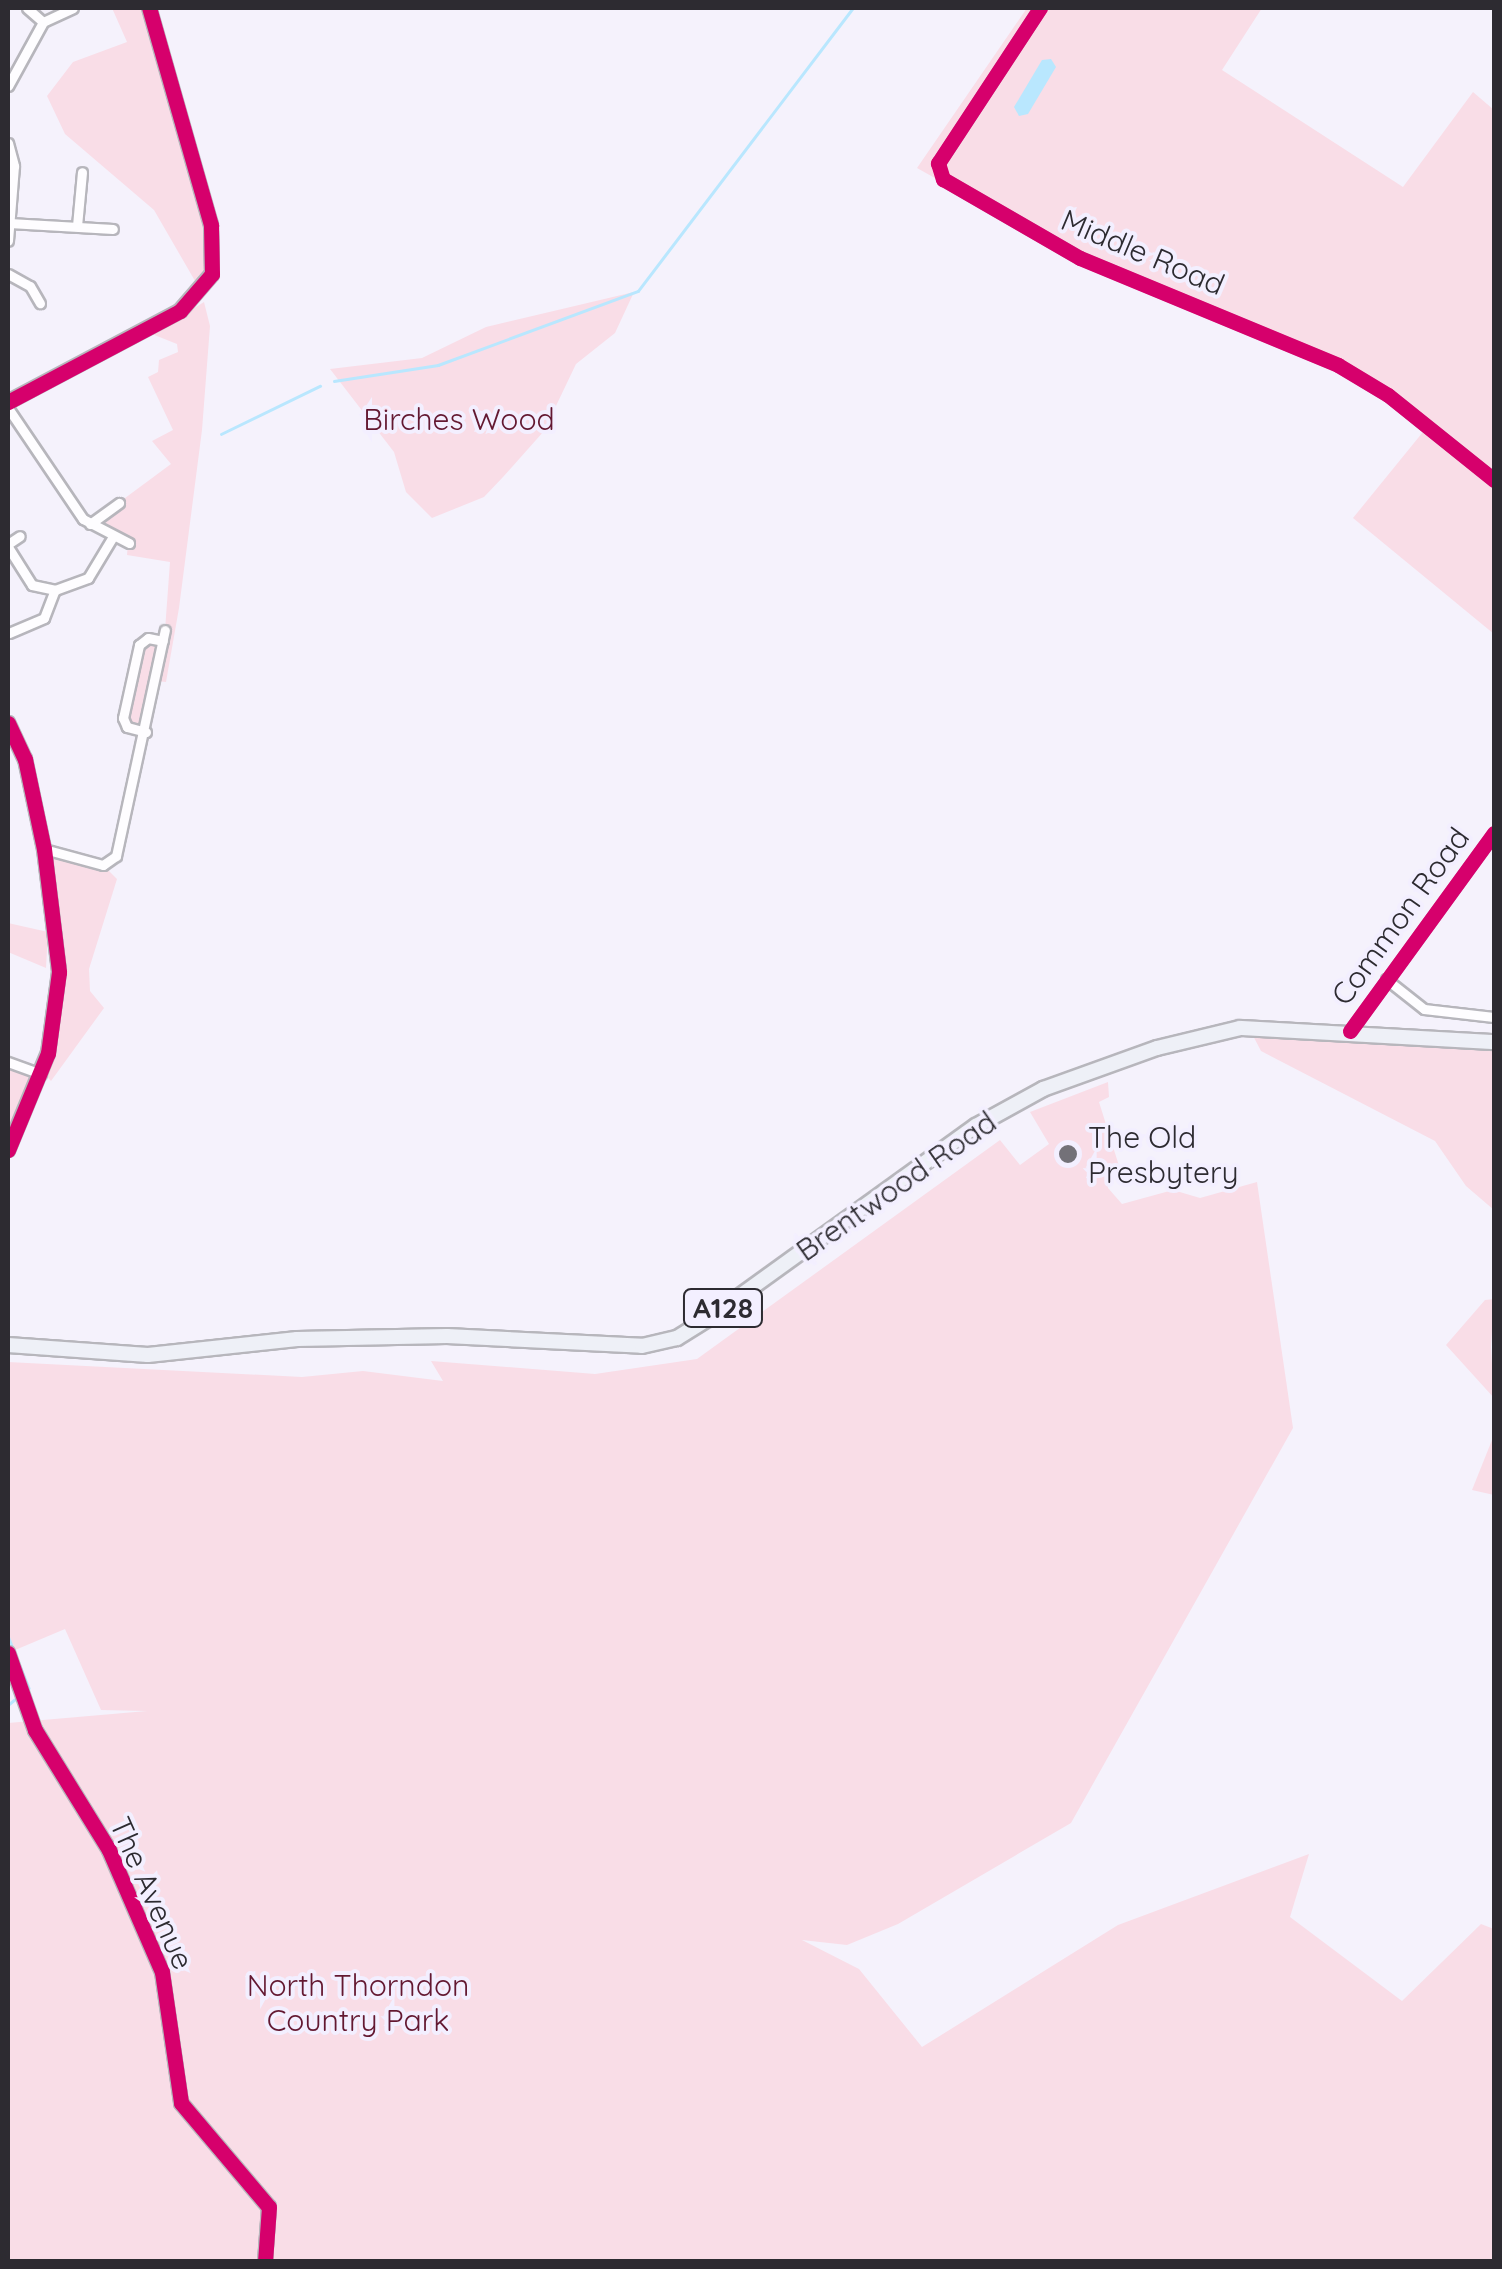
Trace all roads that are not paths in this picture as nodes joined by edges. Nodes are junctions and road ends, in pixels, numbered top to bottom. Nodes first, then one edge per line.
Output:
1 (28, 8) edge
2 (73, 8) edge
3 (149, 8) edge
4 (1040, 8) edge
5 (43, 22) junction
6 (8, 86) edge
7 (8, 142) edge
8 (82, 172) dead end
9 (9, 193) edge
10 (9, 222) edge
11 (77, 226) junction
12 (113, 229) dead end
13 (8, 241) edge
14 (8, 274) edge
15 (40, 303) dead end
16 (8, 405) edge
17 (1494, 480) edge
18 (120, 503) dead end
19 (90, 524) junction
20 (20, 536) dead end
21 (112, 538) junction
22 (128, 543) dead end
23 (8, 546) edge
24 (55, 590) junction
25 (165, 630) dead end
26 (9, 633) edge
27 (164, 642) junction
28 (8, 724) edge
29 (146, 732) junction
30 (1493, 838) edge
31 (44, 849) junction
32 (1386, 980) junction
33 (1494, 1016) edge
34 (1350, 1032) junction
35 (1494, 1042) edge
36 (8, 1062) edge
37 (40, 1074) junction
38 (8, 1150) edge
39 (8, 1345) edge
40 (8, 1653) edge
41 (265, 2262) edge

1 - 5 street
2 - 5 street
3 - 16 street
4 - 17 street, Middle Road
5 - 6 street
7 - 9 street
8 - 11 street
9 - 10 street
10 - 11 street
10 - 13 street
11 - 12 street
14 - 15 street
16 - 19 street
18 - 19 street
19 - 21 street
20 - 23 street
21 - 22 street
21 - 24 street
23 - 24 street
24 - 26 street
25 - 27 street
27 - 29 street
27 - 29 street
28 - 31 street
29 - 31 street
30 - 32 street, Common Road
31 - 37 street
32 - 33 street
32 - 34 street, Common Road
34 - 35 main road, Brentwood Road / A128
34 - 39 main road, Brentwood Road / A128
36 - 37 street
37 - 38 street
40 - 41 street, The Avenue

